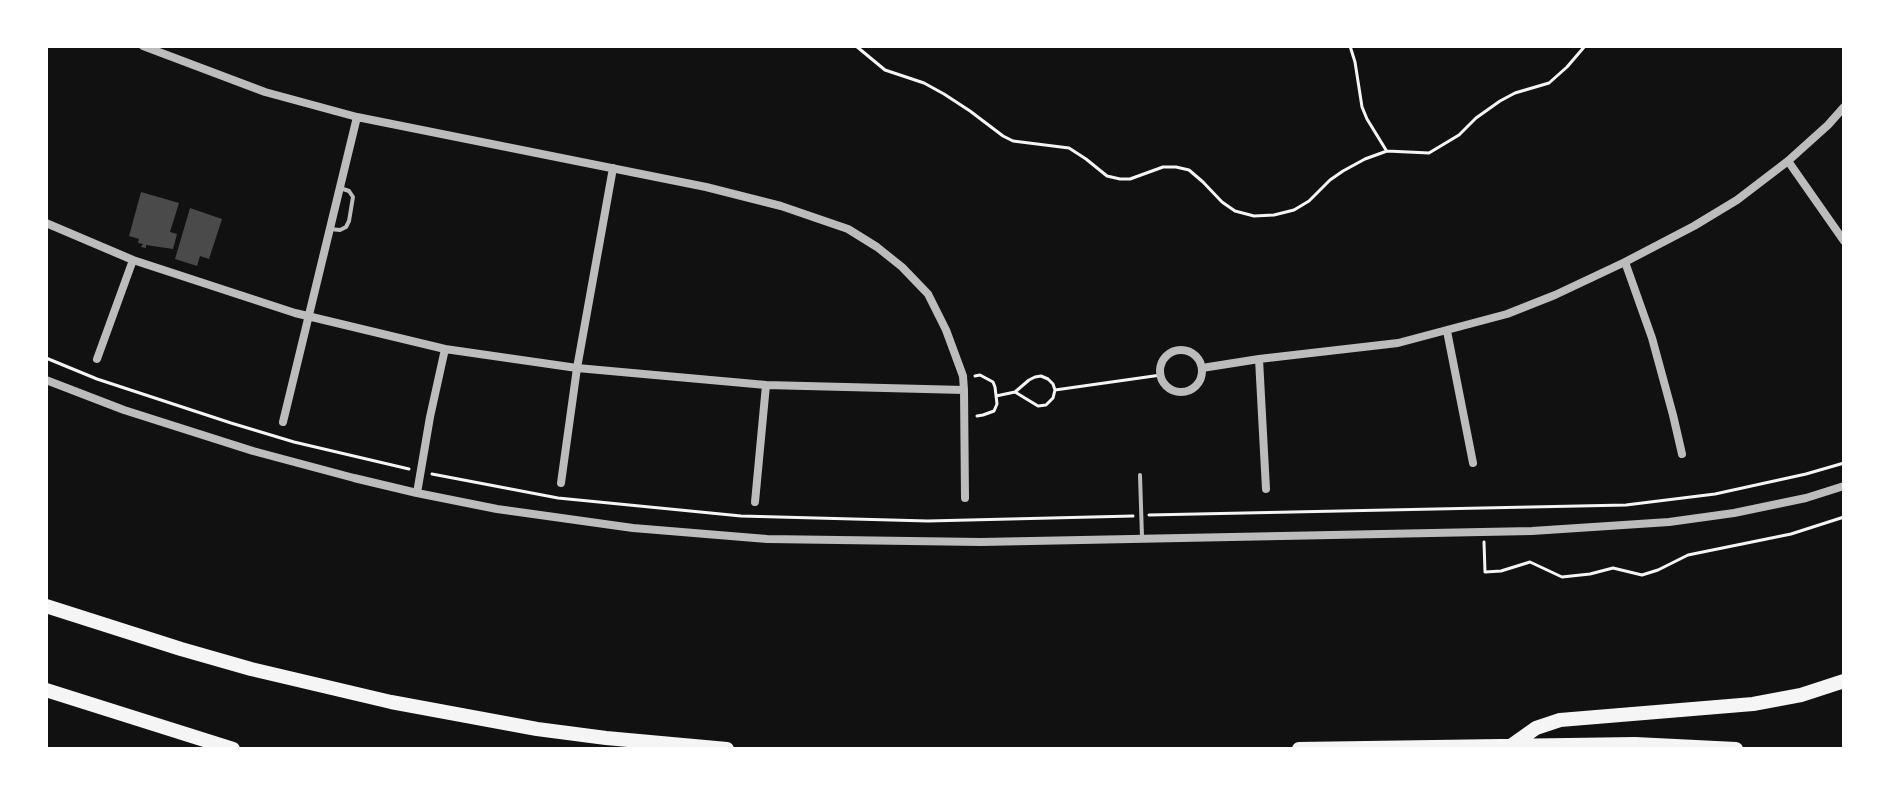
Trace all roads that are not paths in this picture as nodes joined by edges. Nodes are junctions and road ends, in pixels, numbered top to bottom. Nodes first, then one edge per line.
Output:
1 (143, 46) edge
2 (1844, 107) edge
3 (357, 117) junction
4 (1788, 161) junction
5 (613, 168) junction
6 (340, 188) junction
7 (46, 223) edge
8 (330, 229) junction
9 (1844, 241) edge
10 (133, 260) junction
11 (1625, 262) junction
12 (309, 317) junction
13 (1447, 331) junction
14 (445, 349) junction
15 (97, 359) dead end
16 (1259, 359) junction
17 (577, 368) junction
18 (1202, 368) junction
19 (46, 380) edge
20 (766, 385) junction
21 (964, 390) junction
22 (283, 422) dead end
23 (1682, 454) dead end
24 (1473, 463) dead end
25 (1140, 475) dead end
26 (561, 483) dead end
27 (1844, 486) edge
28 (1266, 489) dead end
29 (417, 493) junction
30 (965, 498) dead end
31 (755, 502) dead end
32 (1142, 539) junction
33 (46, 606) edge
34 (1844, 681) edge
35 (46, 690) edge
36 (1512, 745) junction
37 (233, 749) edge
38 (727, 749) edge
39 (1299, 749) edge
40 (1736, 749) edge

1 - 3 street
2 - 4 street
3 - 5 street
3 - 6 street
4 - 9 street
4 - 11 street
5 - 17 street
5 - 21 street
6 - 8 street
6 - 8 lane
7 - 10 street
8 - 12 street
10 - 12 street
10 - 15 street
11 - 13 street
11 - 23 street
12 - 14 street
12 - 22 street
13 - 16 street
13 - 24 street
14 - 17 street
14 - 29 street
16 - 18 street
16 - 28 street
17 - 20 street
17 - 26 street
18 - 18 street
19 - 29 street
20 - 21 street
20 - 31 street
21 - 30 street
25 - 32 lane
27 - 32 street
29 - 32 street
33 - 38 highway
34 - 36 highway
35 - 37 highway
36 - 39 highway
36 - 40 highway

